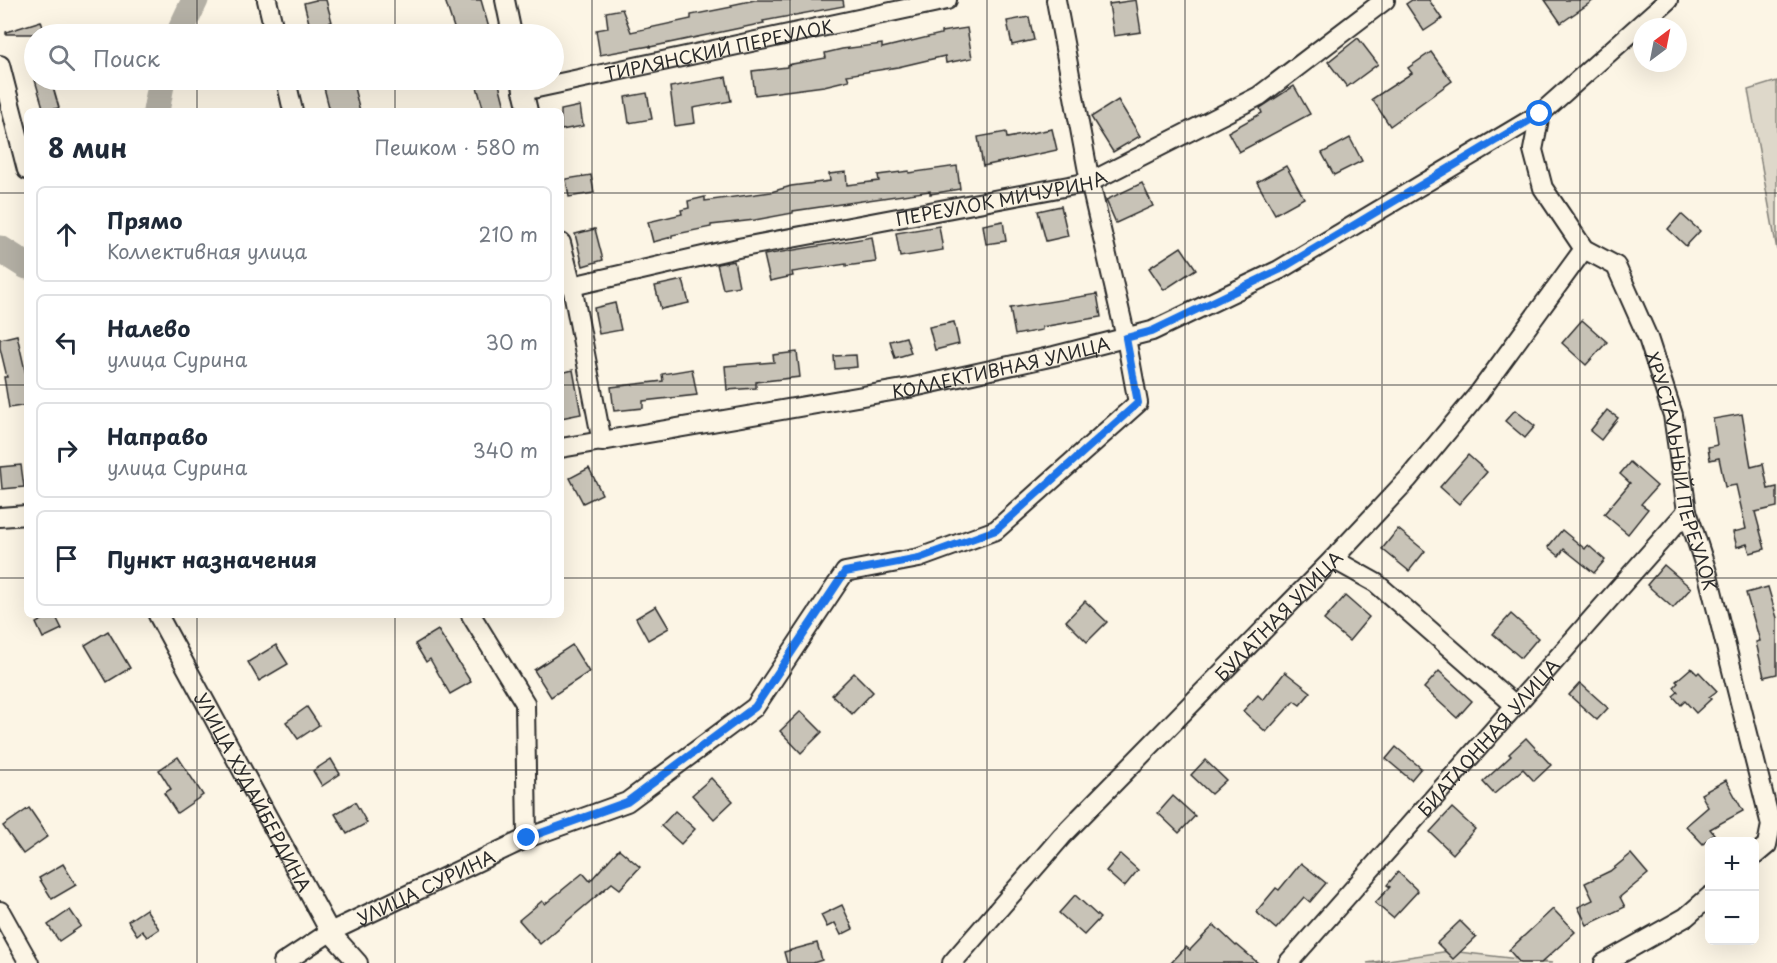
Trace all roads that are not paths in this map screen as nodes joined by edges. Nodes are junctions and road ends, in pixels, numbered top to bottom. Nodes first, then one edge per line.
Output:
1 (267, 0) edge
2 (505, 0) edge
3 (947, 0) edge
4 (1056, 0) edge
5 (1385, 0) edge
6 (1668, 0) edge
7 (273, 24) edge
8 (510, 24) edge
9 (0, 65) edge
10 (564, 77) edge
11 (288, 90) edge
12 (523, 90) edge
13 (292, 108) edge
14 (527, 108) edge
15 (1540, 114) junction
16 (24, 158) edge
17 (1090, 182) junction
18 (1584, 249) junction
19 (564, 255) edge
20 (572, 286) junction
21 (1126, 338) junction
22 (602, 442) junction
23 (564, 448) edge
24 (1687, 511) junction
25 (24, 515) edge
26 (0, 517) edge
27 (1334, 559) junction
28 (160, 618) edge
29 (473, 618) edge
30 (1516, 706) junction
31 (527, 838) junction
32 (1759, 852) edge
33 (1705, 900) edge
34 (0, 911) edge
35 (330, 932) junction
36 (29, 963) edge
37 (283, 963) edge
38 (358, 963) edge
39 (952, 963) edge
40 (1289, 963) edge
41 (1604, 963) edge

1 - 7 street
2 - 8 street
3 - 10 street, ТИРЛЯНСКИЙ ПЕРЕУЛОК
4 - 17 street
5 - 17 street, ПЕРЕУЛОК МИЧУРИНА
6 - 15 street, КОЛЛЕКТИВНАЯ УЛИЦА
9 - 16 street
11 - 13 street
12 - 14 street
15 - 18 street, ХРУСТАЛЬНЫЙ ПЕРЕУЛОК
15 - 21 street, КОЛЛЕКТИВНАЯ УЛИЦА
17 - 20 street, ПЕРЕУЛОК МИЧУРИНА
17 - 21 street
18 - 24 street, ХРУСТАЛЬНЫЙ ПЕРЕУЛОК
18 - 27 street, БУЛАТНАЯ УЛИЦА
19 - 20 street
20 - 22 street
21 - 22 street, КОЛЛЕКТИВНАЯ УЛИЦА
21 - 31 street, УЛИЦА СУРИНА
22 - 23 street, КОЛЛЕКТИВНАЯ УЛИЦА
24 - 30 street, БИАТЛОННАЯ УЛИЦА
24 - 32 street, ХРУСТАЛЬНЫЙ ПЕРЕУЛОК
25 - 26 street
27 - 30 street
27 - 39 street, БУЛАТНАЯ УЛИЦА
28 - 35 street, УЛИЦА ХУДАЙБЕРДИНА
29 - 31 street
30 - 40 street, БИАТЛОННАЯ УЛИЦА
31 - 35 street, УЛИЦА СУРИНА
33 - 41 street
34 - 36 street
35 - 37 street, УЛИЦА СУРИНА
35 - 38 street, УЛИЦА ХУДАЙБЕРДИНА

